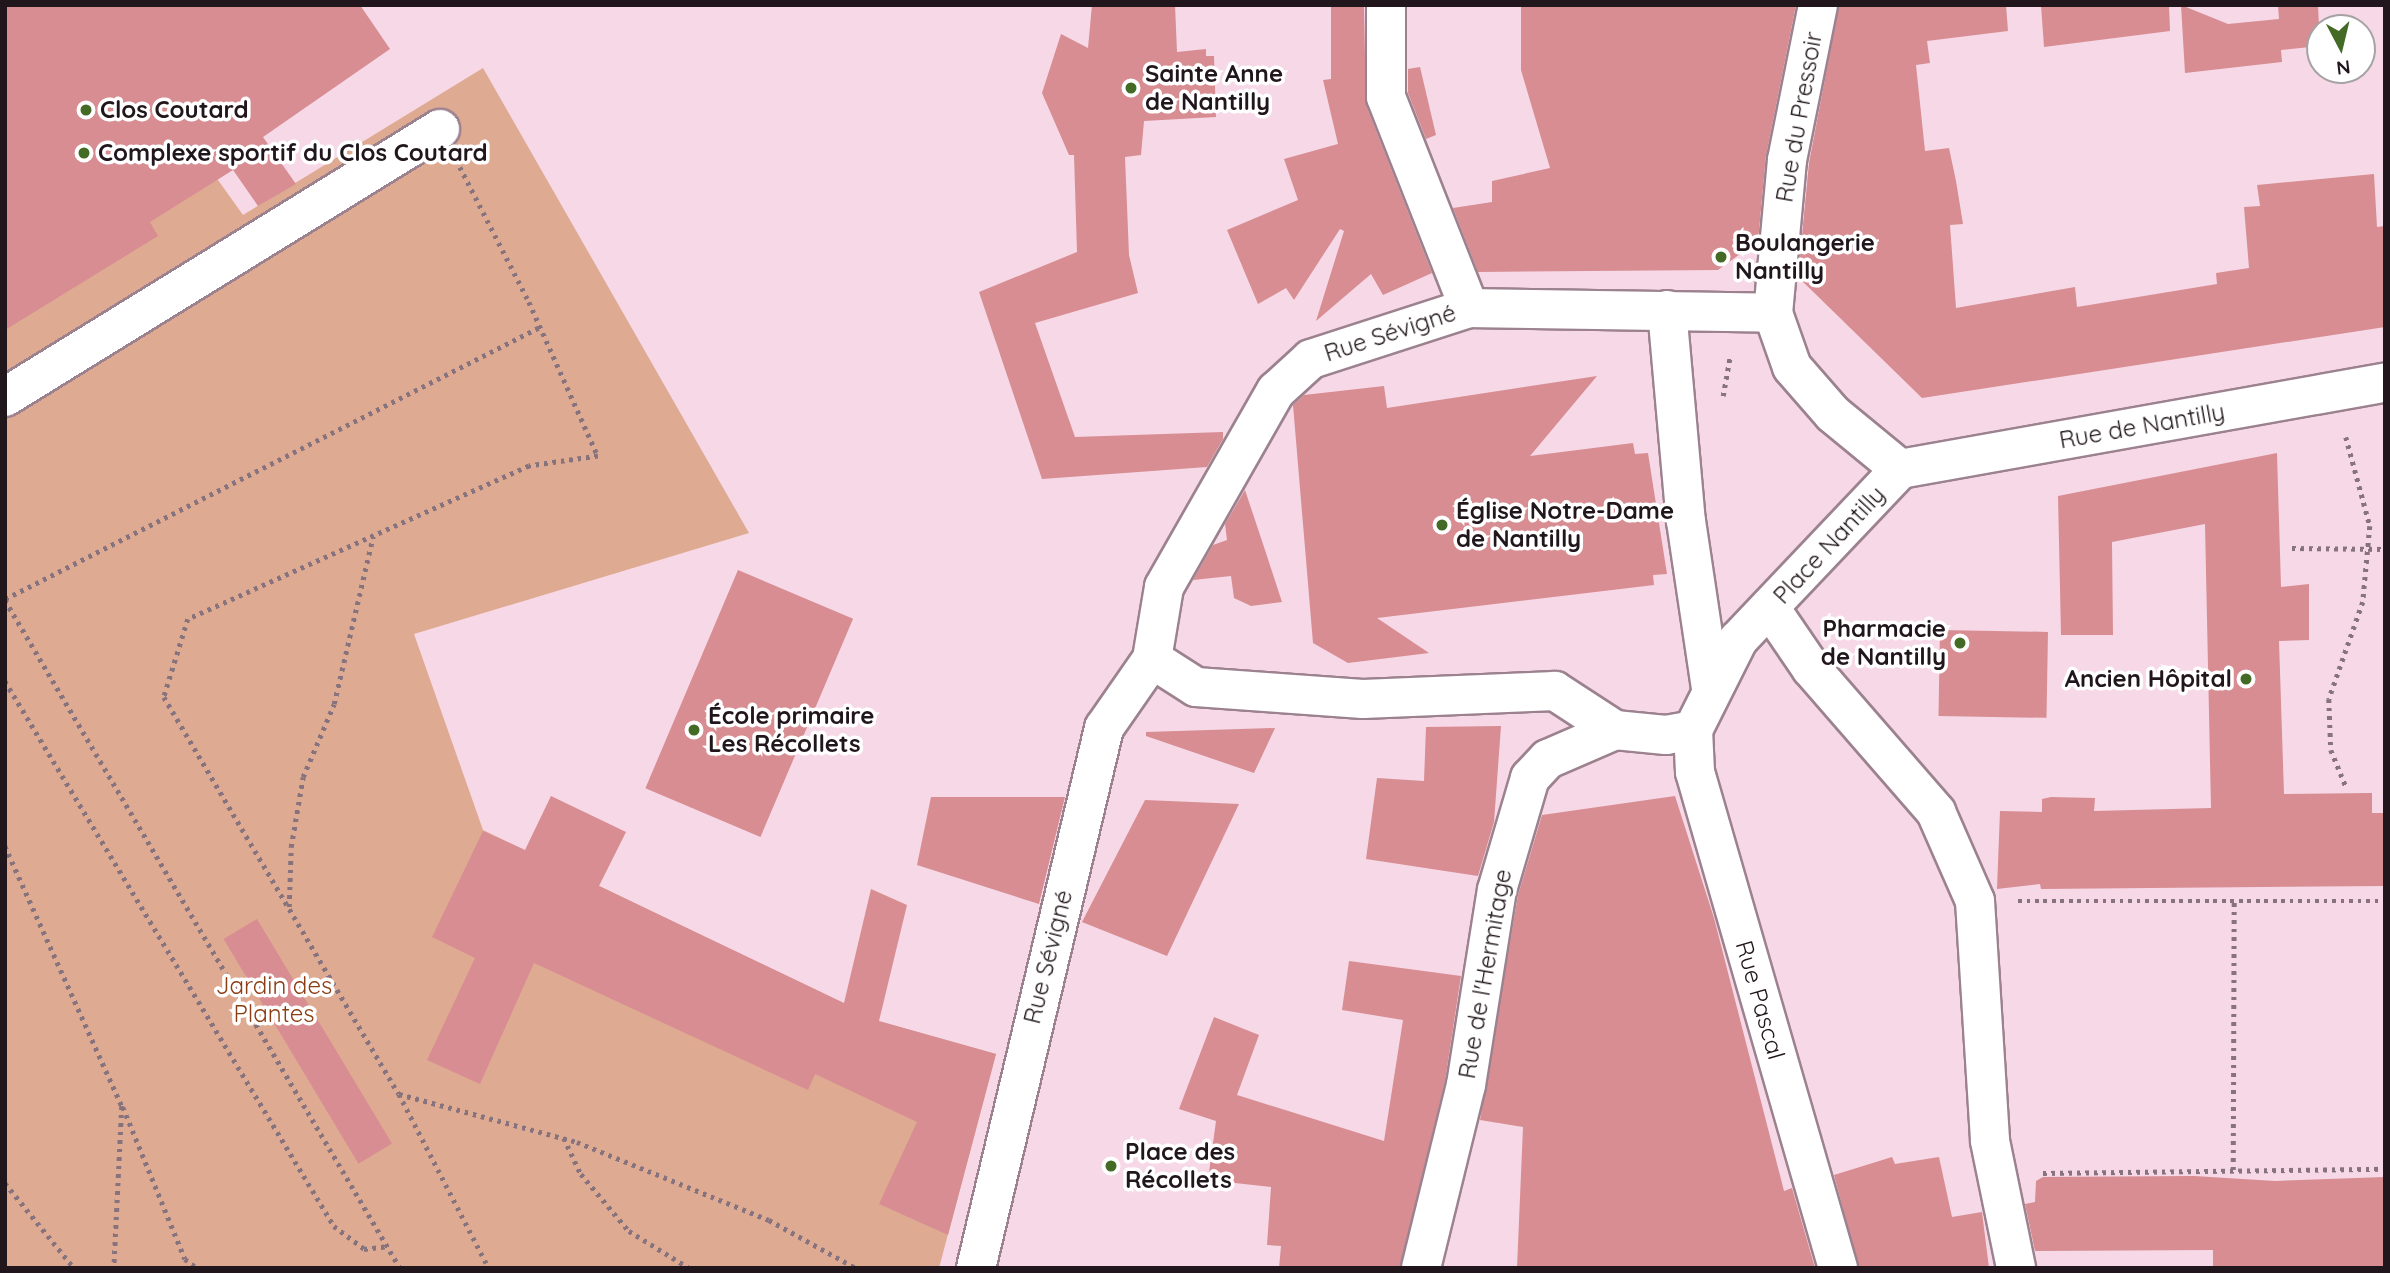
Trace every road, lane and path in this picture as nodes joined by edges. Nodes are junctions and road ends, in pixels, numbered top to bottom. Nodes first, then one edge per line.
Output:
1 (1386, 5) edge
2 (1818, 5) edge
3 (440, 129) joint
4 (1469, 308) junction
5 (1667, 310) junction
6 (1756, 313) junction
7 (540, 327) junction
8 (2385, 383) edge
9 (2333, 392) junction
10 (5, 397) edge
11 (1721, 402) dead end
12 (1900, 469) junction
13 (373, 536) junction
14 (2292, 548) dead end
15 (2371, 549) junction
16 (2385, 549) edge
17 (5, 599) edge
18 (1770, 608) junction
19 (1152, 659) junction
20 (5, 681) edge
21 (1711, 689) junction
22 (1615, 730) junction
23 (1693, 730) junction
24 (2347, 789) dead end
25 (5, 846) edge
26 (1975, 901) junction
27 (2234, 901) junction
28 (2385, 901) edge
29 (289, 908) junction
30 (399, 1094) junction
31 (122, 1106) junction
32 (564, 1138) junction
33 (2385, 1169) edge
34 (2233, 1170) junction
35 (1994, 1174) junction
36 (5, 1183) edge
37 (387, 1246) junction
38 (74, 1268) edge
39 (114, 1268) edge
40 (197, 1268) edge
41 (400, 1268) edge
42 (489, 1268) edge
43 (689, 1268) edge
44 (856, 1268) edge
45 (976, 1268) edge
46 (1421, 1268) edge
47 (1838, 1268) edge
48 (2016, 1268) edge

1 - 4 street
2 - 6 street, Rue du Pressoir
3 - 7 path
3 - 10 street
4 - 5 street, Rue Sévigné
4 - 19 street, Rue Sévigné
5 - 6 street, Rue Sévigné
5 - 21 street
6 - 11 path
6 - 12 street, Place Nantilly
7 - 13 path
7 - 17 path
8 - 9 street, Rue de Nantilly
9 - 12 street, Rue de Nantilly
9 - 15 path
12 - 18 street, Place Nantilly
13 - 29 path
13 - 29 path
14 - 15 path
15 - 16 path
15 - 24 path
17 - 37 path
18 - 21 street, Place Nantilly
18 - 26 street
19 - 22 street
19 - 45 street, Rue Sévigné
20 - 37 path
21 - 23 street, Place Nantilly
22 - 23 street
22 - 46 street, Rue de l'Hermitage
23 - 47 street, Rue Pascal
25 - 31 path
26 - 27 path
26 - 35 street
27 - 28 path
27 - 34 path
29 - 30 path
30 - 32 path
30 - 42 path
31 - 39 path
31 - 40 path
32 - 43 path
32 - 44 path
33 - 34 path
34 - 35 path
35 - 48 street
36 - 38 path
37 - 41 path

